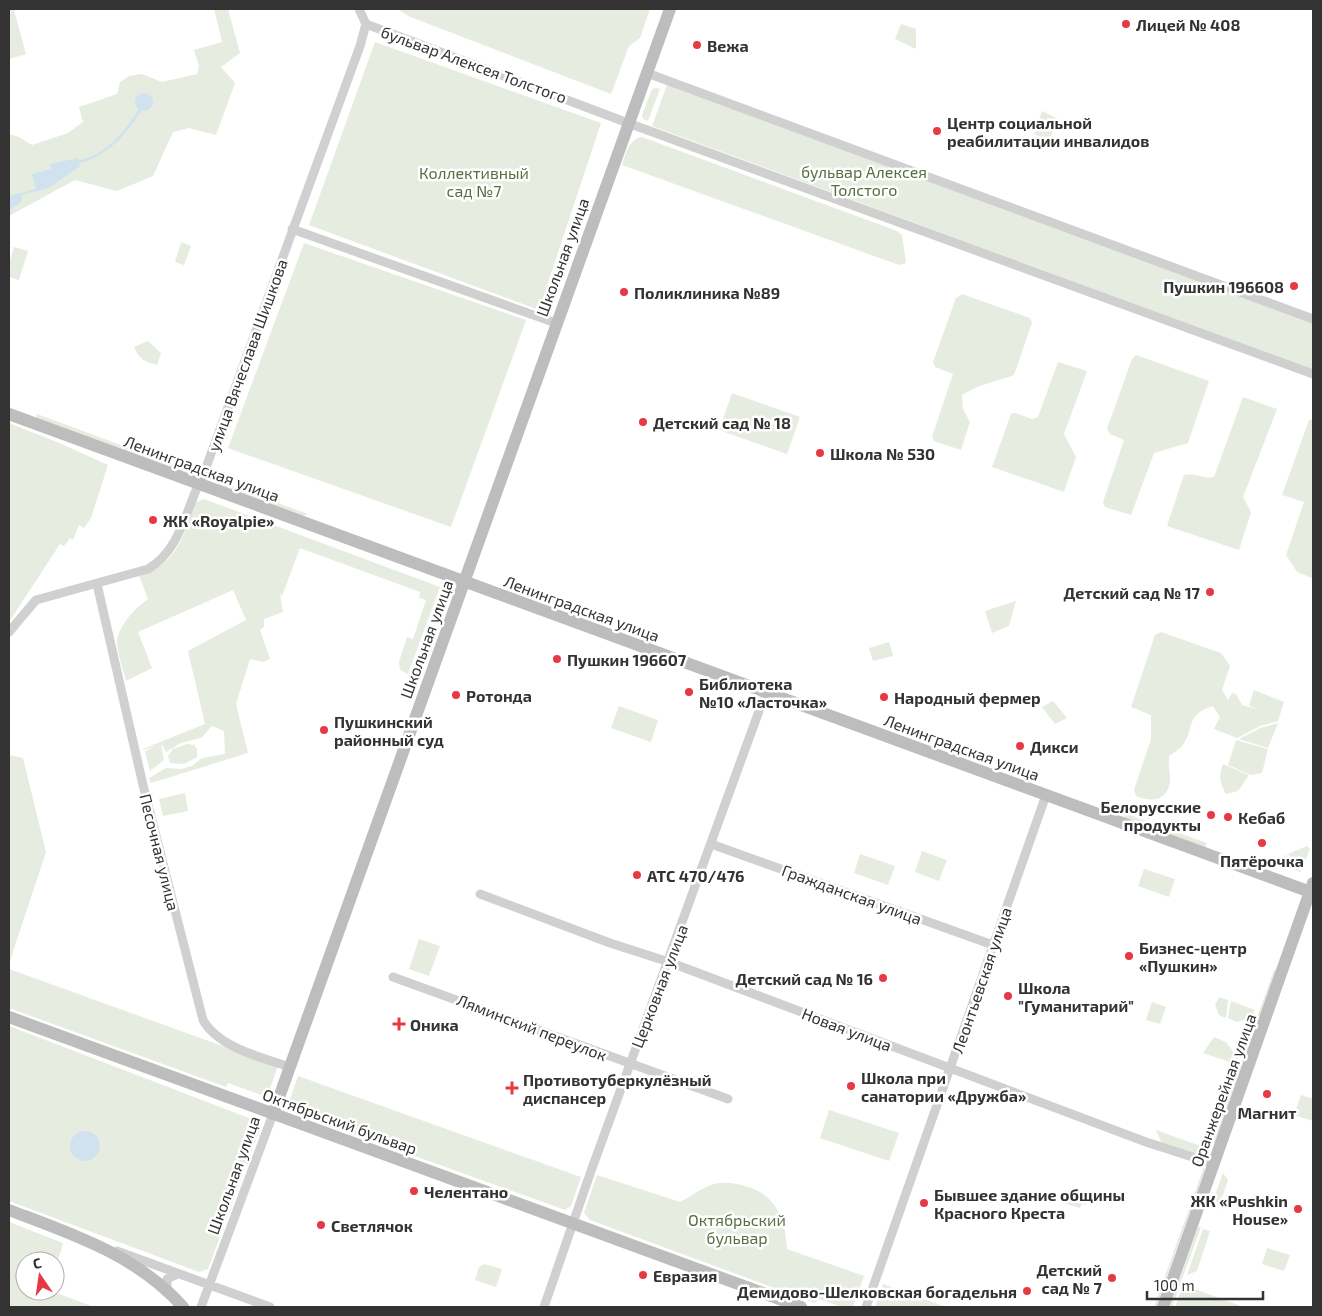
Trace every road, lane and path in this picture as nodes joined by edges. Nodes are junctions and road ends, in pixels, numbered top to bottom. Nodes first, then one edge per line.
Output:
1 (359, 9) edge
2 (670, 9) edge
3 (366, 24) junction
4 (647, 73) junction
5 (628, 123) junction
6 (292, 229) junction
7 (1313, 318) edge
8 (556, 323) junction
9 (1313, 374) edge
10 (9, 414) edge
11 (198, 484) junction
12 (464, 582) junction
13 (97, 584) junction
14 (9, 632) edge
15 (766, 692) junction
16 (1046, 795) junction
17 (711, 844) junction
18 (1312, 889) edge
19 (480, 894) dead end
20 (993, 945) junction
21 (669, 962) junction
22 (393, 977) dead end
23 (9, 1017) edge
24 (630, 1064) junction
25 (290, 1067) junction
26 (950, 1068) junction
27 (728, 1099) dead end
28 (273, 1114) junction
29 (1214, 1164) junction
30 (9, 1210) edge
31 (574, 1223) junction
32 (90, 1240) junction
33 (178, 1274) junction
34 (210, 1285) junction
35 (167, 1290) junction
36 (183, 1307) edge
37 (201, 1307) edge
38 (270, 1307) edge
39 (544, 1307) edge
40 (801, 1307) edge
41 (866, 1307) edge
42 (1163, 1307) edge

1 - 3 street
2 - 4 street, Школьная улица
3 - 5 street, бульвар Алексея Толстого
3 - 6 street, улица Вячеслава Шишкова
4 - 5 street, Школьная улица
4 - 7 street
5 - 8 street, Школьная улица
5 - 9 street, бульвар Алексея Толстого
6 - 8 street
6 - 11 street, улица Вячеслава Шишкова
8 - 12 street, Школьная улица
10 - 11 street, Ленинградская улица
11 - 12 street, Ленинградская улица
11 - 13 street, улица Вячеслава Шишкова
12 - 15 street, Ленинградская улица
12 - 25 street, Школьная улица
13 - 14 street, улица Вячеслава Шишкова
13 - 25 street, Песочная улица
15 - 16 street, Ленинградская улица
15 - 17 street, Церковная улица
16 - 18 street, Ленинградская улица
16 - 20 street, Леонтьевская улица
17 - 20 street, Гражданская улица
17 - 21 street, Церковная улица
18 - 29 street, Оранжерейная улица
19 - 21 street, Новая улица
20 - 26 street, Леонтьевская улица
21 - 24 street, Церковная улица
21 - 26 street, Новая улица
22 - 24 street, Ляминский переулок
23 - 28 street, Октябрьский бульвар
24 - 27 street, Ляминский переулок
24 - 31 street, Церковная улица
25 - 28 street, Школьная улица
26 - 29 street, Новая улица
26 - 41 street, Леонтьевская улица
28 - 31 street, Октябрьский бульвар
28 - 34 street, Школьная улица
29 - 42 street, Оранжерейная улица
30 - 32 street
31 - 39 street, Церковная улица
31 - 40 street, Октябрьский бульвар
32 - 33 street
32 - 35 street
33 - 34 street
33 - 35 street
34 - 37 street, Школьная улица
34 - 38 street
35 - 36 street

